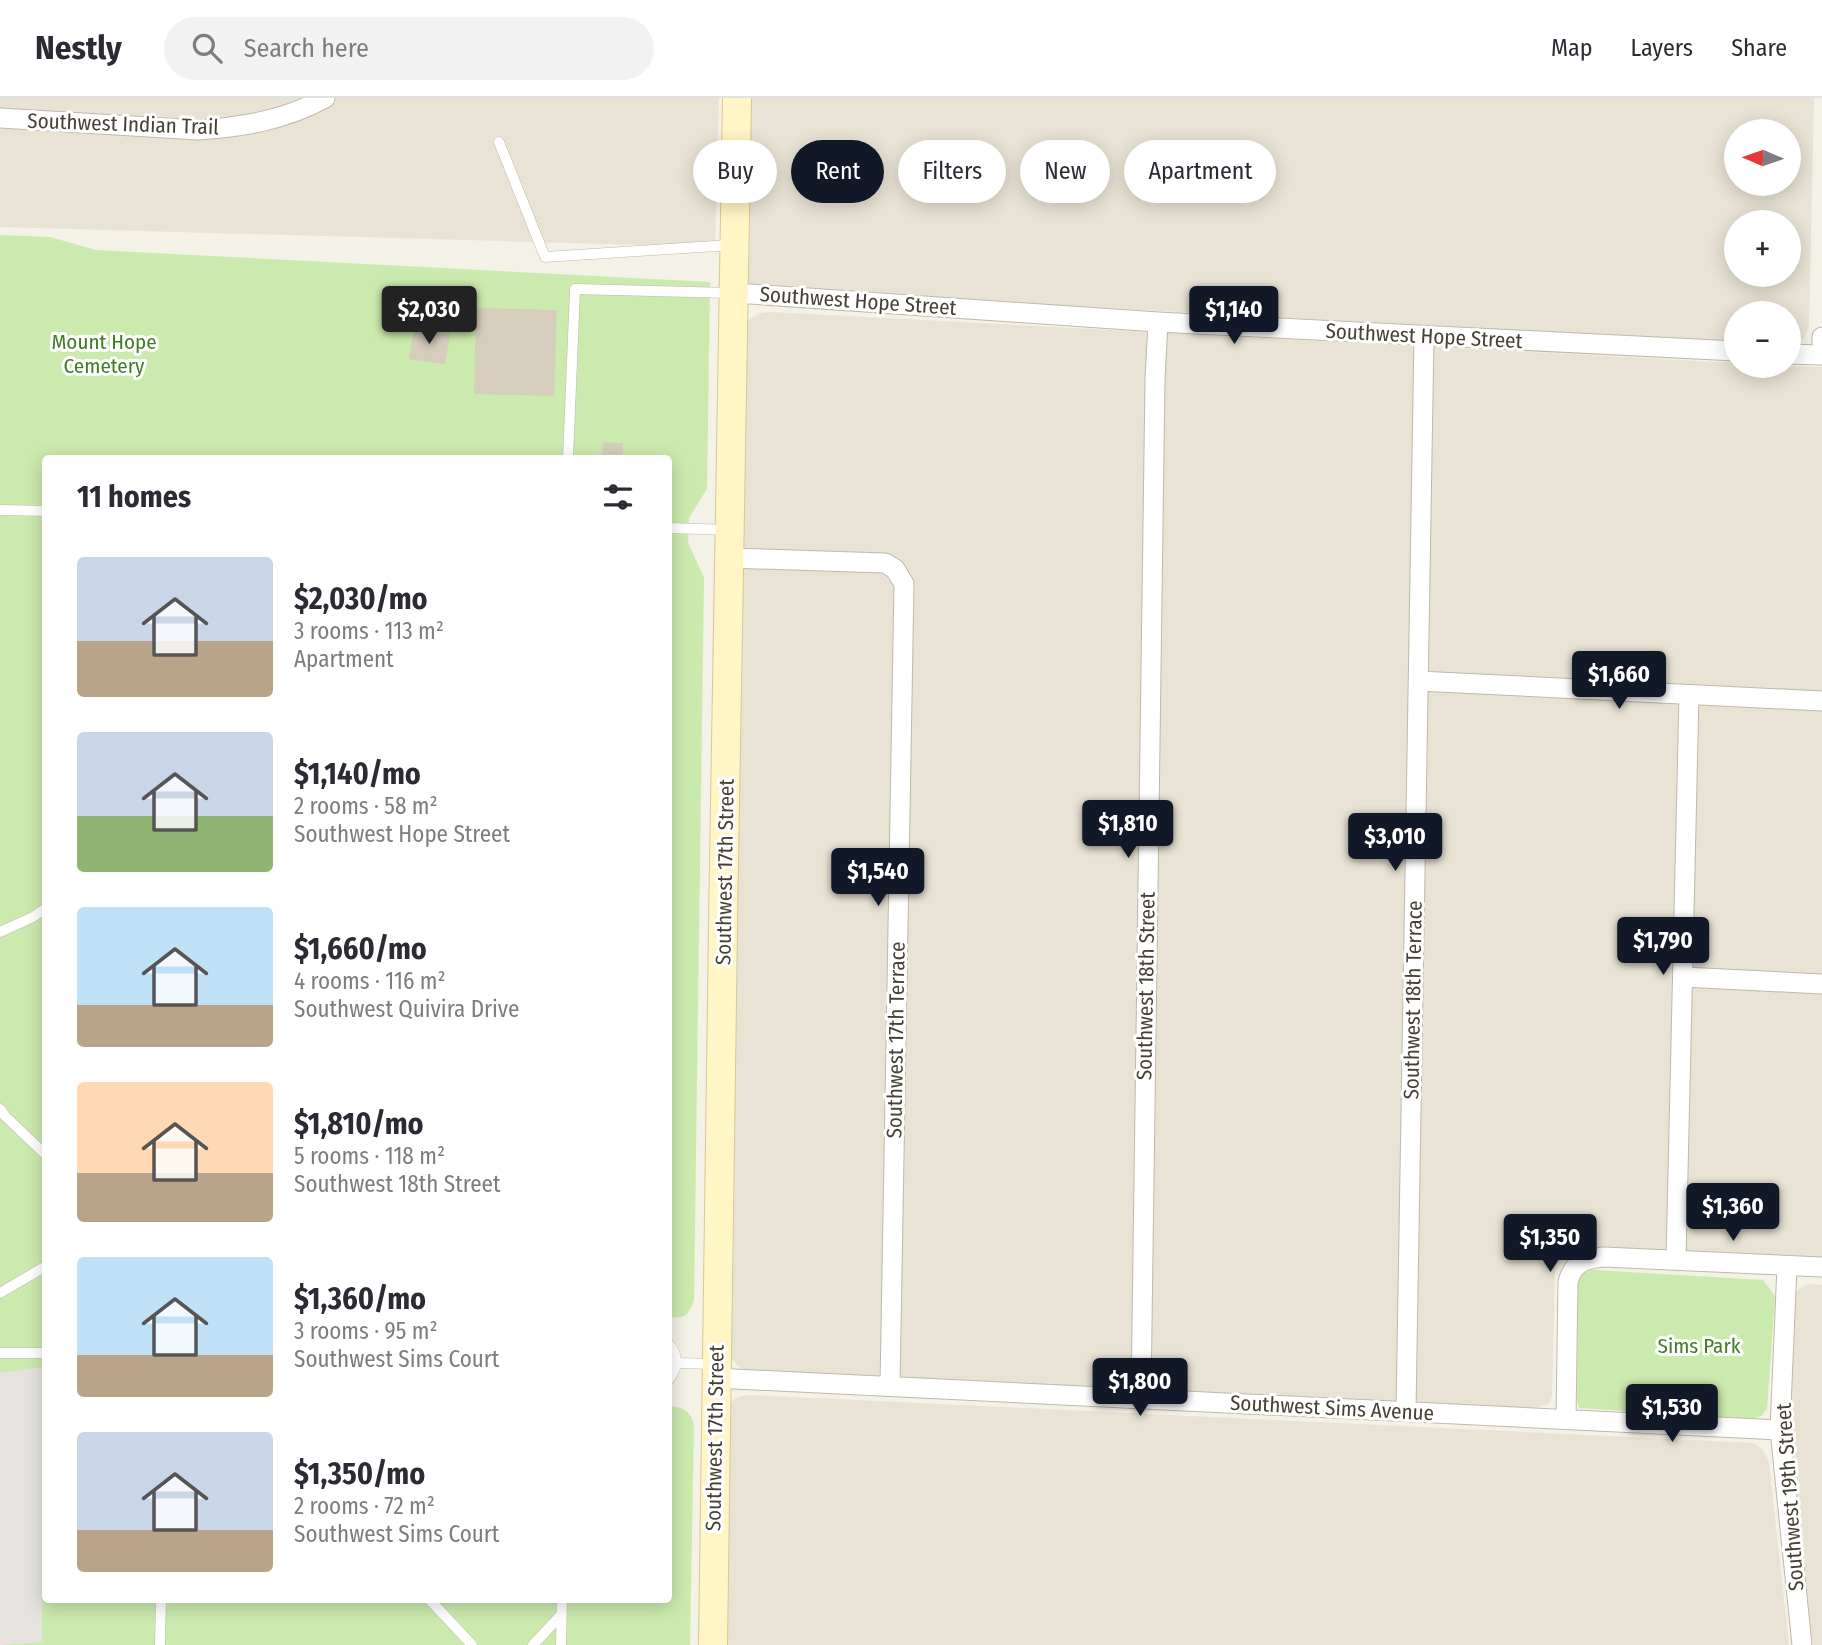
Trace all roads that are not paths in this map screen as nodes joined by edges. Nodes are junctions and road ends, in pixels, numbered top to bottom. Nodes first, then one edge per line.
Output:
1 (325, 98) edge
2 (737, 98) edge
3 (0, 118) edge
4 (499, 142) dead end
5 (735, 245) junction
6 (735, 293) junction
7 (1158, 322) junction
8 (1424, 336) junction
9 (1822, 337) edge
10 (1724, 350) edge
11 (1801, 354) edge
12 (1822, 355) edge
13 (568, 455) edge
14 (0, 510) edge
15 (42, 511) edge
16 (672, 528) edge
17 (730, 530) junction
18 (729, 558) junction
19 (1418, 681) junction
20 (1689, 695) junction
21 (1822, 701) edge
22 (42, 911) edge
23 (0, 932) edge
24 (1683, 977) junction
25 (1822, 984) edge
26 (0, 1109) edge
27 (42, 1152) edge
28 (1676, 1260) junction
29 (1787, 1266) junction
30 (1822, 1267) edge
31 (42, 1268) edge
32 (0, 1293) edge
33 (672, 1348) edge
34 (0, 1353) edge
35 (42, 1353) edge
36 (677, 1363) junction
37 (715, 1371) junction
38 (672, 1375) edge
39 (890, 1386) junction
40 (1141, 1398) junction
41 (1406, 1411) junction
42 (1566, 1419) junction
43 (1780, 1430) junction
44 (161, 1603) edge
45 (433, 1603) edge
46 (562, 1603) edge
47 (562, 1613) junction
48 (160, 1645) edge
49 (472, 1645) edge
50 (533, 1645) edge
51 (561, 1645) edge
52 (713, 1645) edge
53 (1802, 1645) edge

1 - 3 street, Southwest Indian Trail
2 - 5 main road, Southwest 17th Street
4 - 5 lane
5 - 6 main road, Southwest 17th Street
6 - 7 street, Southwest Hope Street
6 - 13 lane
6 - 17 main road, Southwest 17th Street
7 - 8 street, Southwest Hope Street
7 - 40 street, Southwest 18th Street
8 - 10 street, Southwest Hope Street
8 - 19 street, Southwest 18th Terrace
9 - 12 street
11 - 12 street
14 - 15 lane
16 - 17 lane
17 - 18 main road, Southwest 17th Street
18 - 37 main road, Southwest 17th Street
18 - 39 street, Southwest 17th Terrace
19 - 20 street
19 - 41 street, Southwest 18th Terrace
20 - 21 street
20 - 24 street
22 - 23 lane
24 - 25 street
24 - 28 street
26 - 27 lane
28 - 29 street
28 - 42 street
29 - 30 street
29 - 43 street, Southwest 19th Street
31 - 32 lane
33 - 36 lane
34 - 35 lane
36 - 37 lane
36 - 38 lane
37 - 39 street, Southwest Sims Avenue
37 - 52 main road, Southwest 17th Street
39 - 40 street, Southwest Sims Avenue
40 - 41 street, Southwest Sims Avenue
41 - 42 street, Southwest Sims Avenue
42 - 43 street, Southwest Sims Avenue
43 - 53 street, Southwest 19th Street
44 - 48 lane
45 - 49 lane
46 - 47 lane
47 - 50 lane
47 - 51 lane

